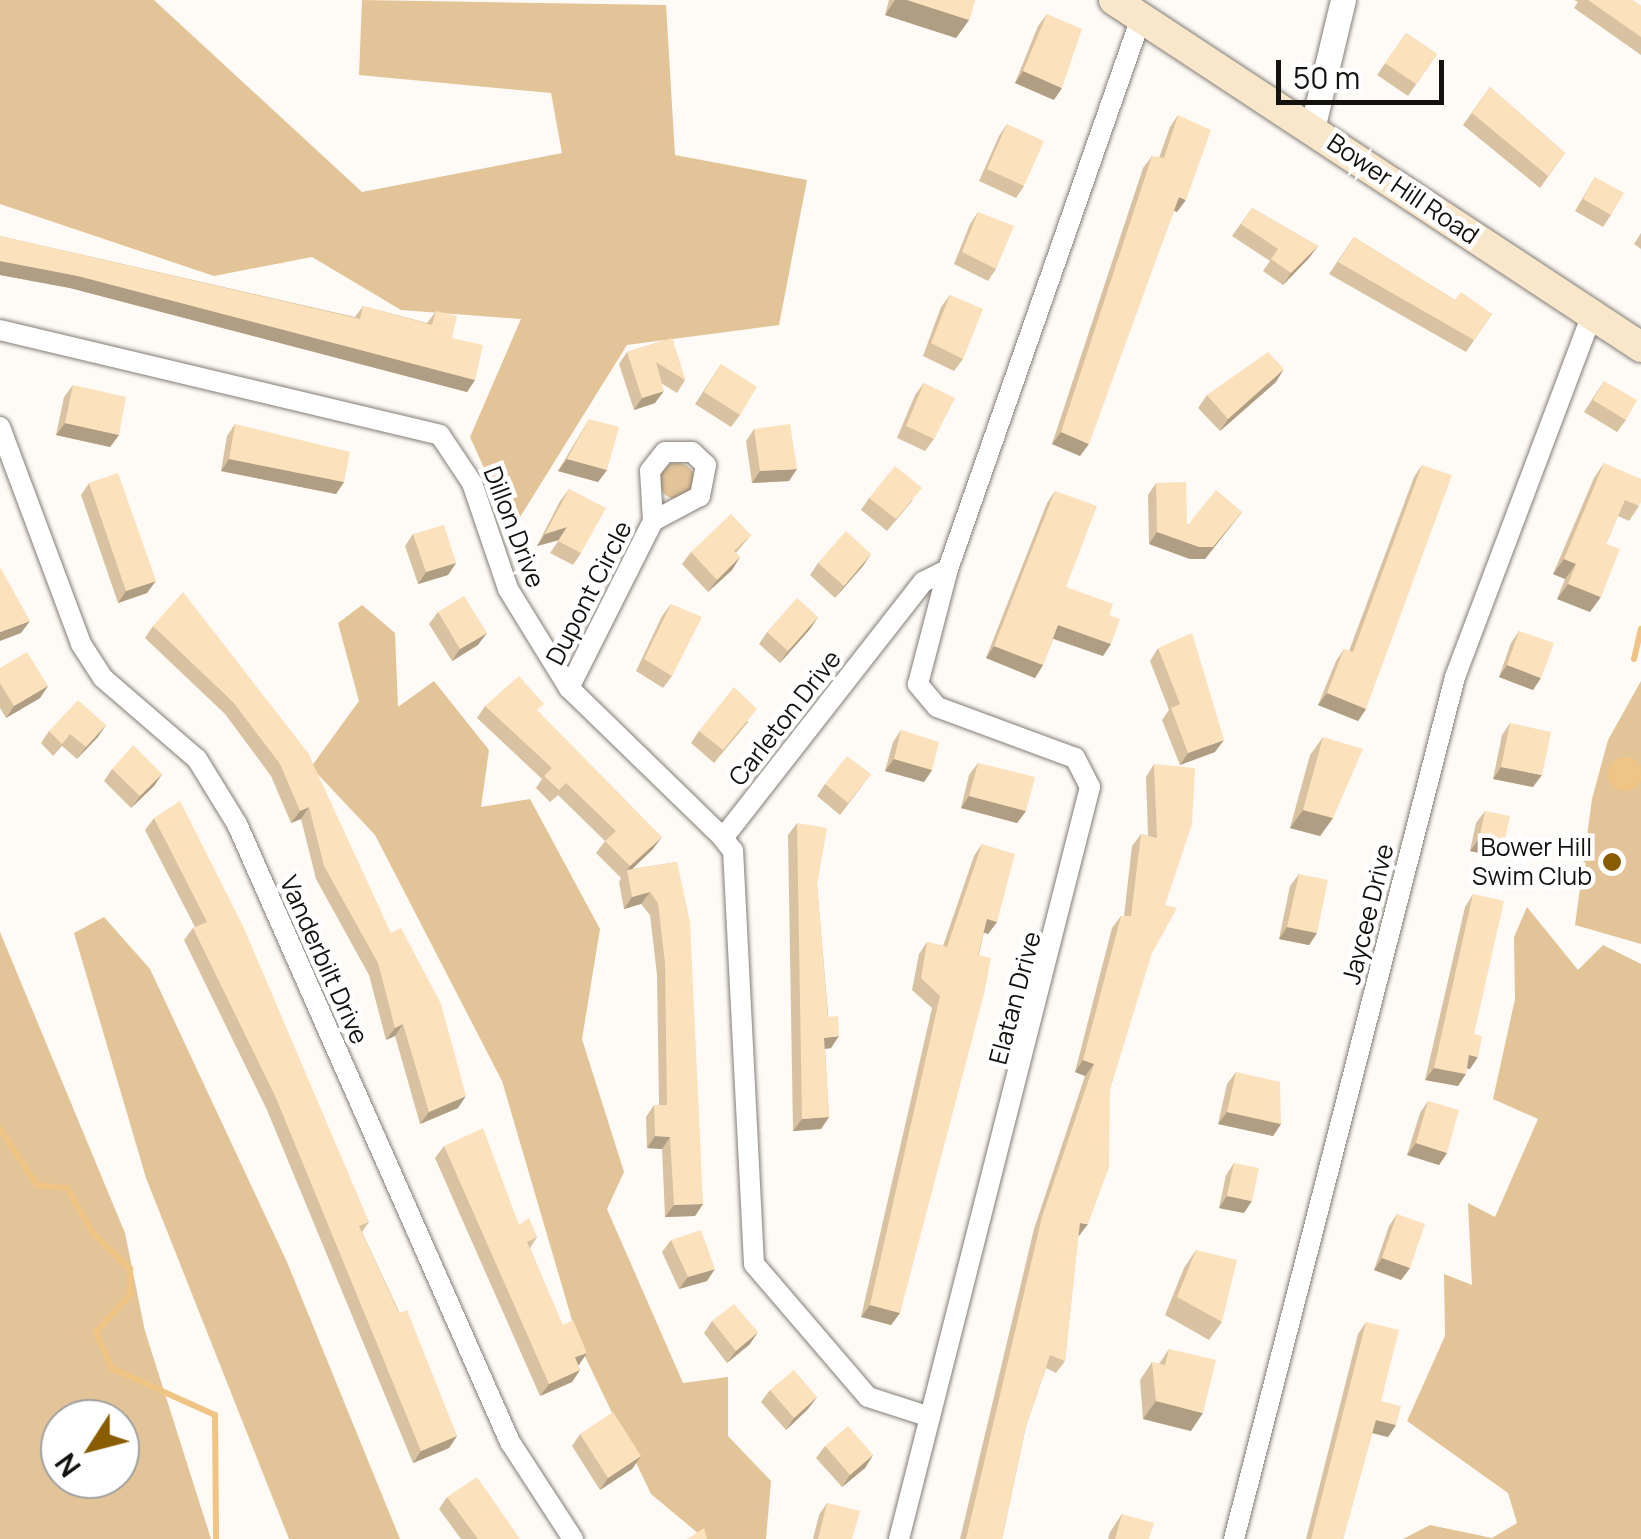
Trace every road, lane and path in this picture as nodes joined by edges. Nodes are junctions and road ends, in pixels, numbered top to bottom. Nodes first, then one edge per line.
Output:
1 (1114, 0) edge
2 (1343, 0) edge
3 (1140, 18) junction
4 (1312, 129) junction
5 (1592, 315) junction
6 (0, 330) edge
7 (1641, 347) edge
8 (0, 427) edge
9 (653, 521) dead end
10 (948, 569) junction
11 (569, 688) junction
12 (723, 838) junction
13 (930, 1418) junction
14 (573, 1539) edge
15 (899, 1539) edge
16 (1234, 1539) edge

1 - 3 main road, Bower Hill Road
2 - 4 street
3 - 4 main road, Bower Hill Road
3 - 10 street
4 - 5 main road, Bower Hill Road
5 - 7 main road, Bower Hill Road
5 - 16 street, Jaycee Drive
6 - 11 street, Dillon Drive
8 - 14 street, Vanderbilt Drive
9 - 11 street, Dupont Circle
10 - 12 street, Carleton Drive
10 - 13 street, Elatan Drive
11 - 12 street, Dillon Drive
12 - 13 street
13 - 15 street, Elatan Drive

